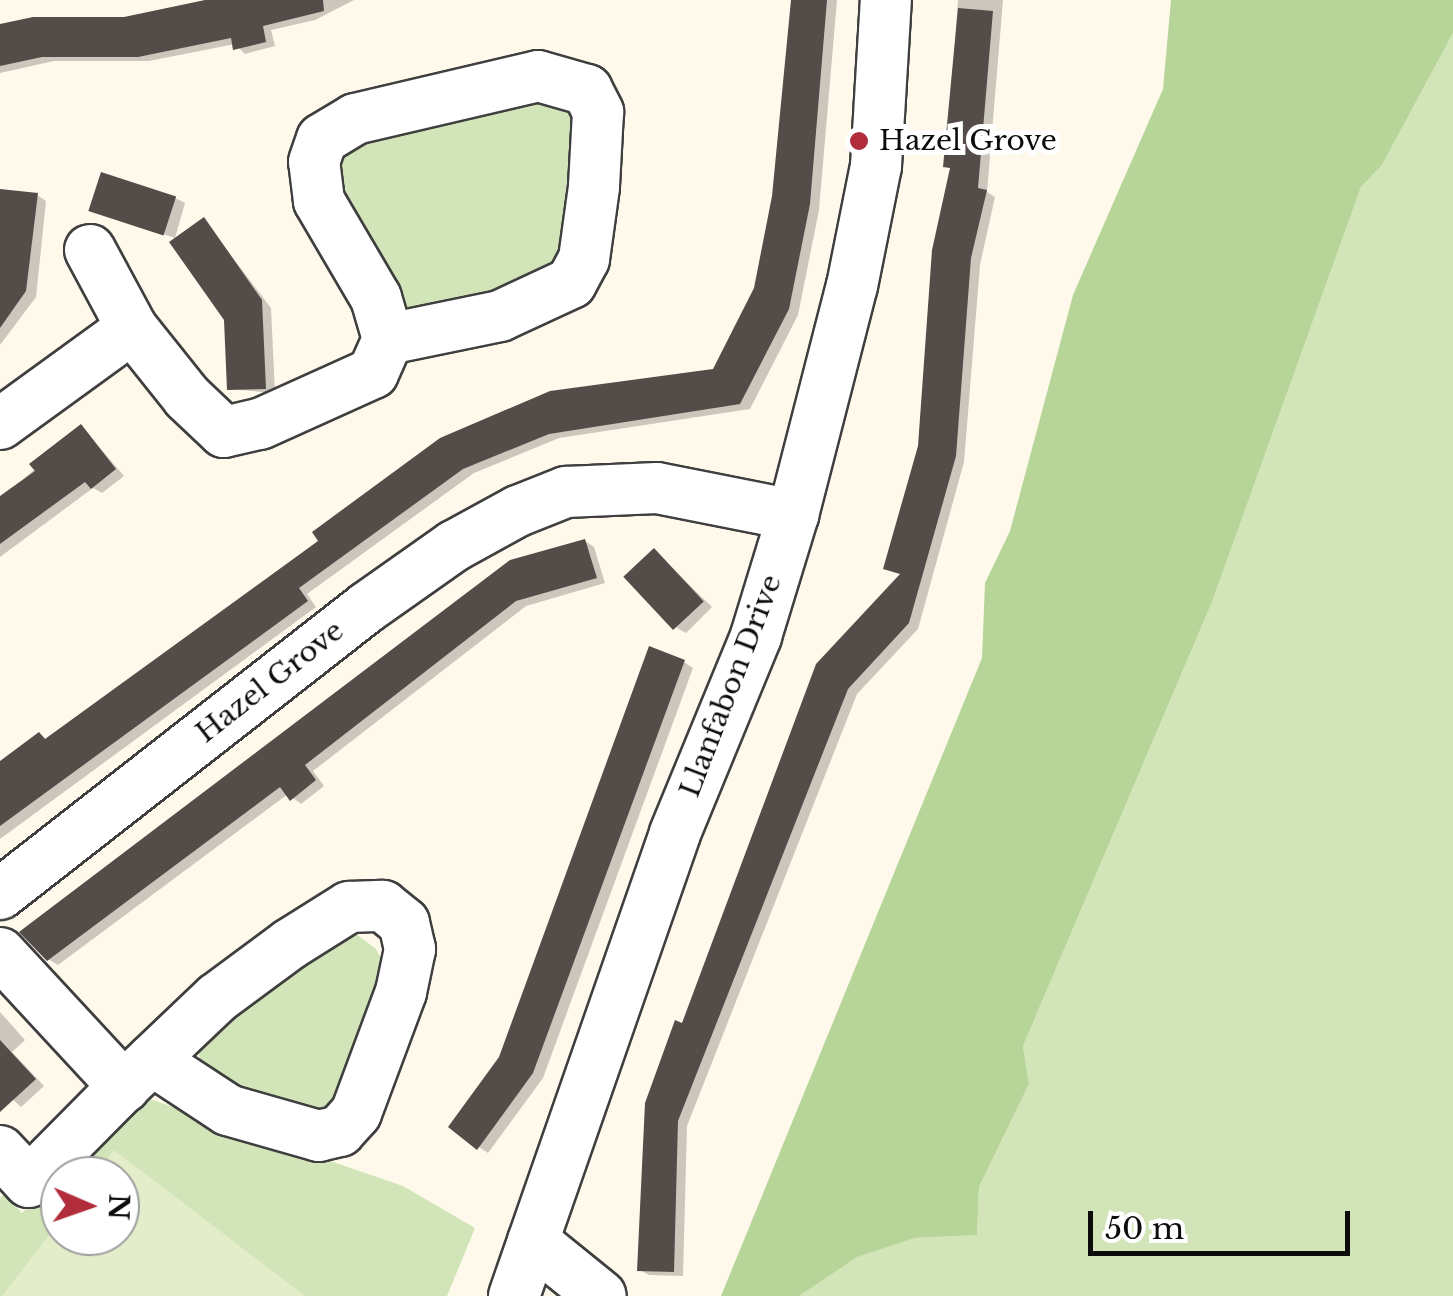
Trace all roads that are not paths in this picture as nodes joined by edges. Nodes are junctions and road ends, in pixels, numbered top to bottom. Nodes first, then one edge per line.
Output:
1 (886, 0) edge
2 (90, 250) dead end
3 (132, 328) junction
4 (388, 339) junction
5 (0, 424) edge
6 (792, 515) junction
7 (0, 894) edge
8 (0, 953) edge
9 (138, 1074) junction
10 (15, 1167) edge
11 (532, 1240) junction
12 (514, 1296) edge
13 (601, 1296) edge

1 - 6 street, Llanfabon Drive
2 - 3 street
3 - 4 street
3 - 5 street
4 - 4 street
6 - 7 street, Hazel Grove
6 - 11 street, Llanfabon Drive
8 - 9 street
9 - 9 street
9 - 10 street
11 - 12 street, Llanfabon Drive
11 - 13 street

